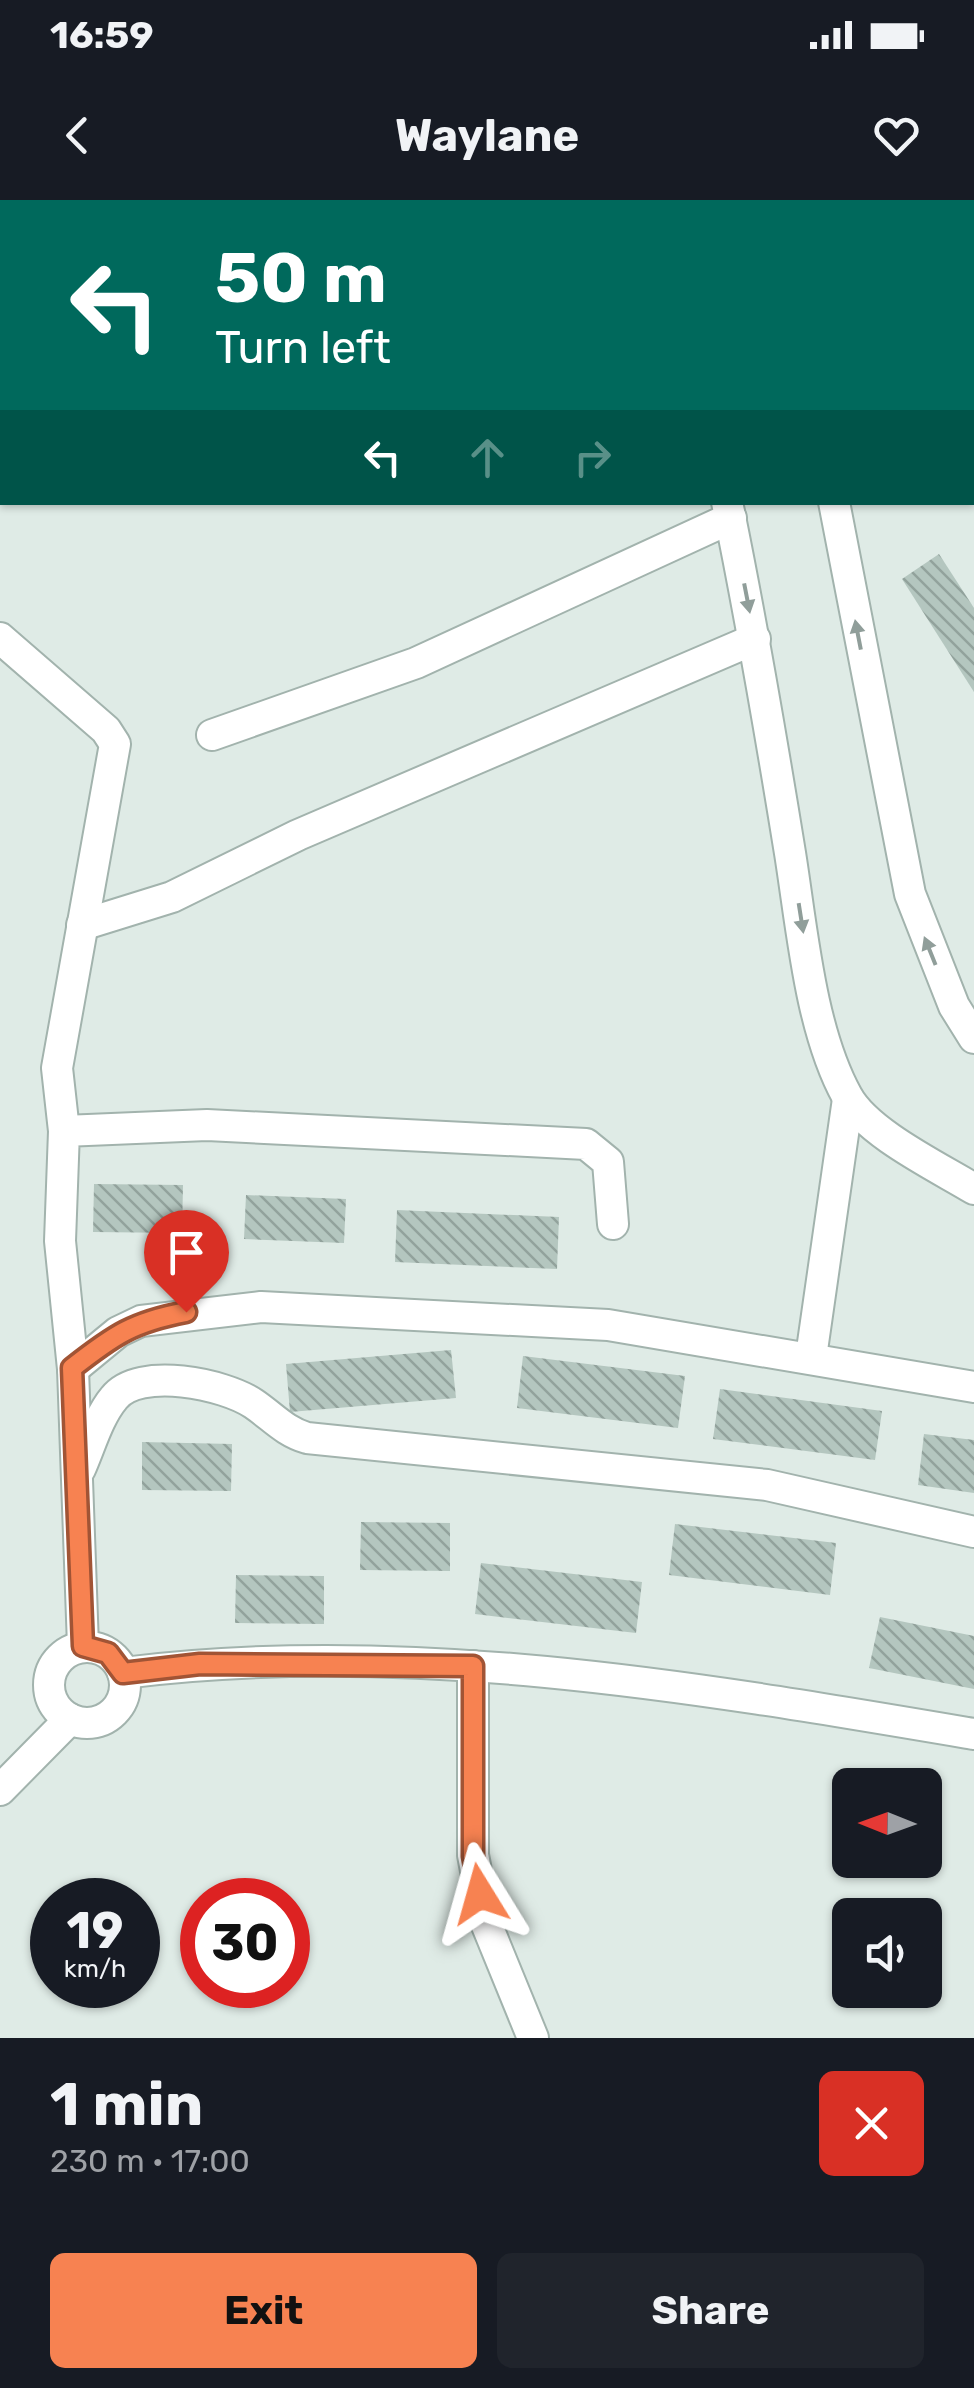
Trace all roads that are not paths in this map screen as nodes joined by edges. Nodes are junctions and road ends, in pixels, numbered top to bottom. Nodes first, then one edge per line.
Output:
1 (835, 505) edge
2 (729, 510) edge
3 (0, 638) edge
4 (755, 639) junction
5 (212, 735) dead end
6 (82, 925) junction
7 (974, 1038) edge
8 (848, 1098) junction
9 (64, 1131) junction
10 (974, 1190) edge
11 (613, 1224) dead end
12 (811, 1357) junction
13 (72, 1368) junction
14 (974, 1387) edge
15 (78, 1474) junction
16 (974, 1532) edge
17 (83, 1646) junction
18 (473, 1666) junction
19 (123, 1673) junction
20 (70, 1719) junction
21 (974, 1734) edge
22 (0, 1790) edge
23 (533, 2038) edge

7 -> 1 street
2 -> 4 street
2 - 5 street
3 - 6 street
4 - 6 street
4 -> 8 street
6 - 9 street
8 - 10 street
8 - 12 street
9 - 11 street
9 - 13 street
12 - 13 street
12 - 14 street
13 - 15 street
15 - 16 street
15 - 17 street
17 - 19 street
17 - 20 street
18 - 19 street
18 - 21 street
18 - 23 street
19 - 20 street
20 - 22 street

